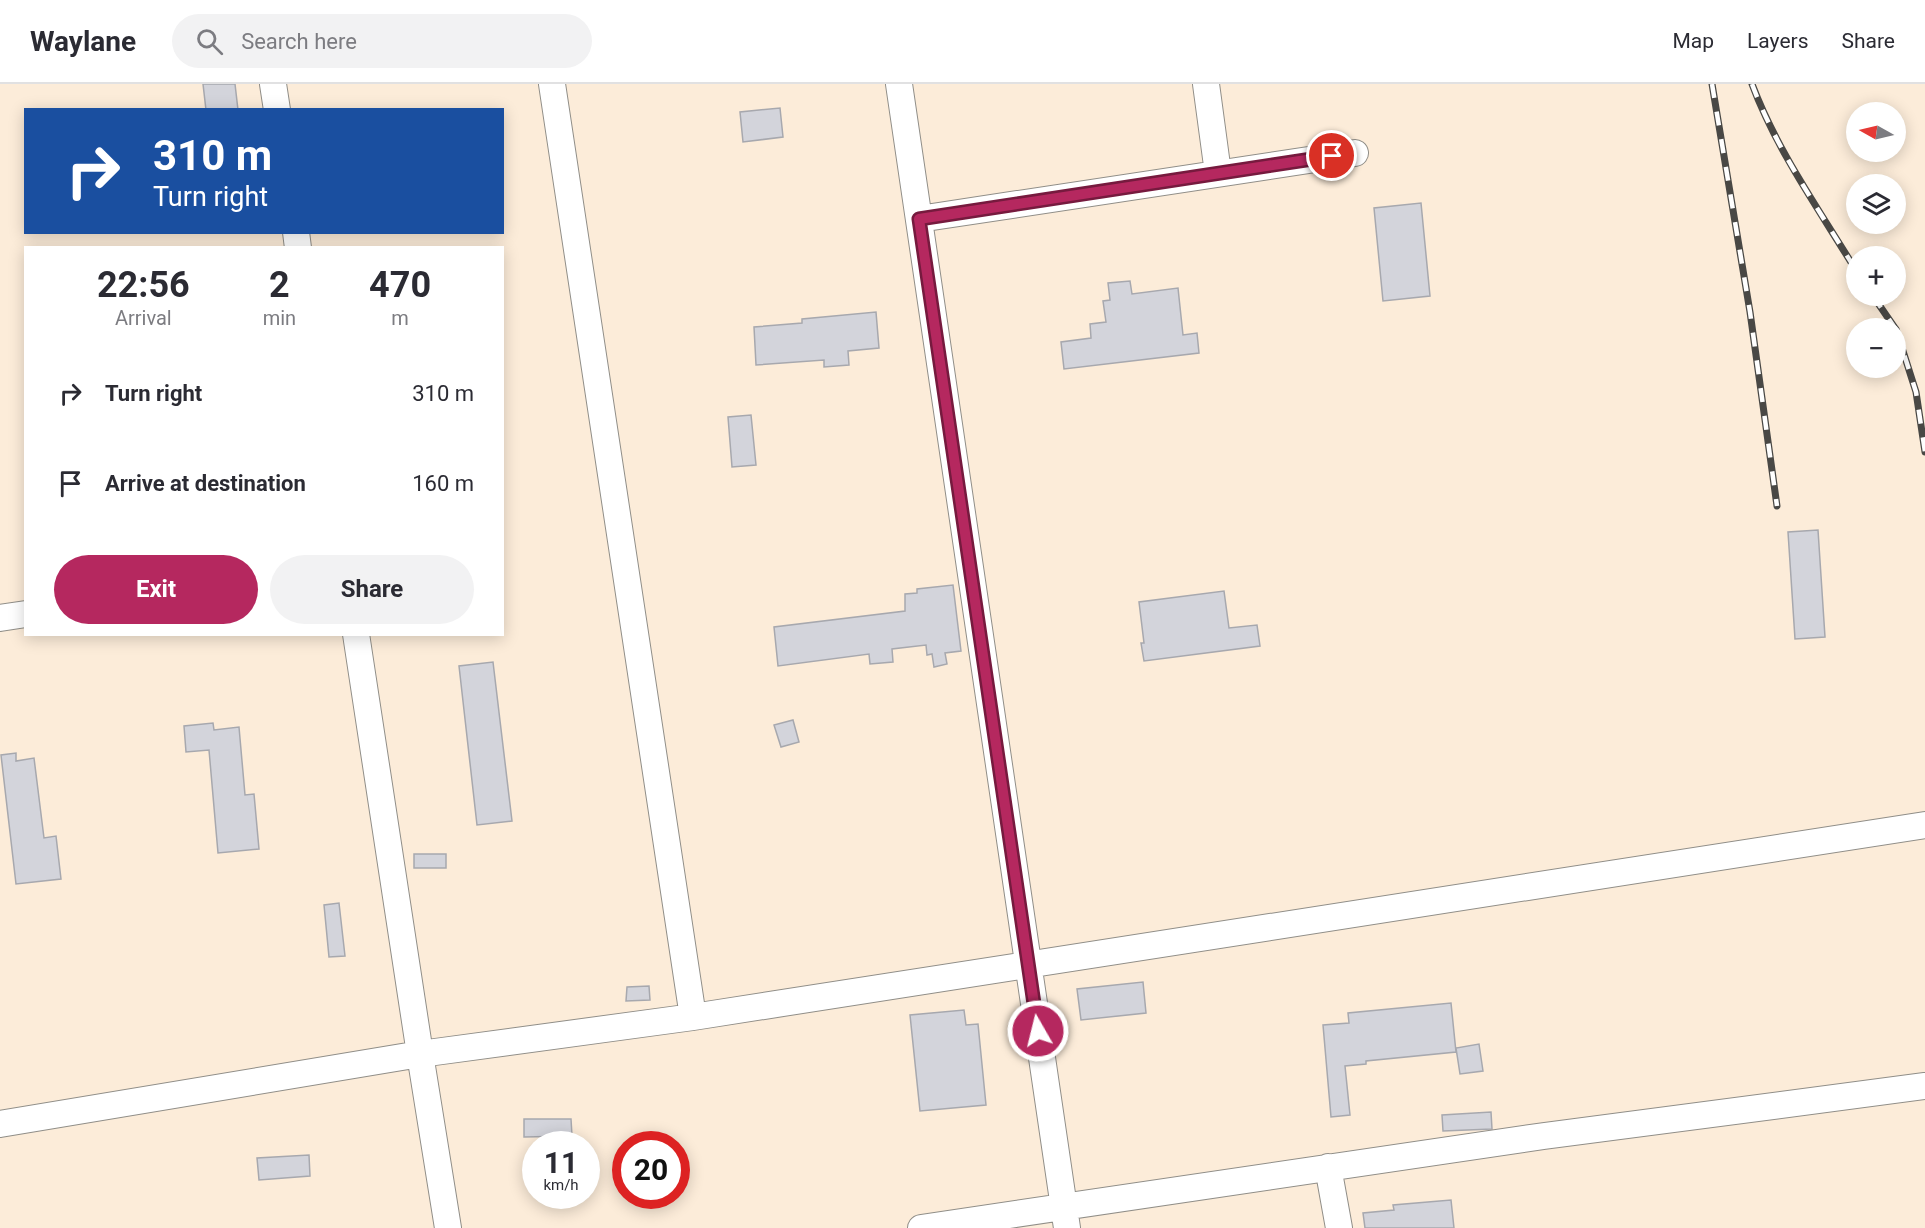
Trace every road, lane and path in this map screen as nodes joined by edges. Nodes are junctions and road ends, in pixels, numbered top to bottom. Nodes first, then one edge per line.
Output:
1 (273, 84) edge
2 (552, 84) edge
3 (899, 84) edge
4 (1206, 84) edge
5 (277, 108) edge
6 (1355, 153) dead end
7 (1218, 173) junction
8 (919, 219) junction
9 (24, 614) edge
10 (0, 618) edge
11 (356, 636) edge
12 (1925, 825) edge
13 (1029, 966) junction
14 (693, 1017) junction
15 (420, 1054) junction
16 (1925, 1086) edge
17 (0, 1124) edge
18 (1328, 1167) junction
19 (1065, 1217) edge
20 (448, 1228) edge
21 (921, 1228) edge
22 (1339, 1228) edge

1 - 5 lane
2 - 14 lane
3 - 8 lane
4 - 7 lane
6 - 7 lane
7 - 8 lane
8 - 13 lane
9 - 10 lane
11 - 15 lane
12 - 13 lane
13 - 14 lane
13 - 19 lane
14 - 15 lane
15 - 17 lane
15 - 20 lane
16 - 18 lane
18 - 19 lane
18 - 22 lane
19 - 21 lane

